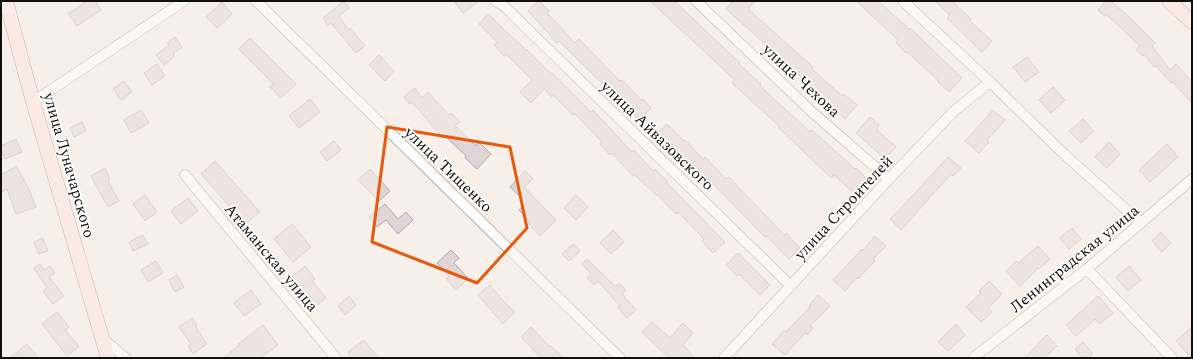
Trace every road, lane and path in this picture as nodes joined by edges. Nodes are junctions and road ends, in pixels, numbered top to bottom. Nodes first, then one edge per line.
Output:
1 (6, 1) edge
2 (184, 1) edge
3 (256, 1) edge
4 (696, 1) edge
5 (903, 1) edge
6 (1169, 1) edge
7 (502, 3) edge
8 (1192, 22) edge
9 (990, 82) junction
10 (33, 102) junction
11 (185, 175) dead end
12 (889, 179) junction
13 (1192, 179) edge
14 (1141, 223) junction
15 (1087, 269) junction
16 (791, 286) junction
17 (103, 339) junction
18 (108, 358) edge
19 (126, 358) edge
20 (336, 358) edge
21 (620, 358) edge
22 (724, 358) edge
23 (973, 358) edge
24 (1172, 358) edge

1 - 10 main road, улица Луначарского
2 - 10 street
3 - 21 street, улица Тищенко
4 - 12 street, улица Чехова
5 - 9 street
6 - 8 main road
7 - 16 street, улица Айвазовского
9 - 12 street, улица Строителей
9 - 14 street
10 - 17 main road, улица Луначарского
11 - 20 street, Атаманская улица
12 - 16 street, улица Строителей
13 - 14 street, Ленинградская улица
14 - 15 street, Ленинградская улица
15 - 23 street, Ленинградская улица
15 - 24 street
16 - 22 street, улица Строителей
17 - 18 main road, улица Луначарского
17 - 19 street

